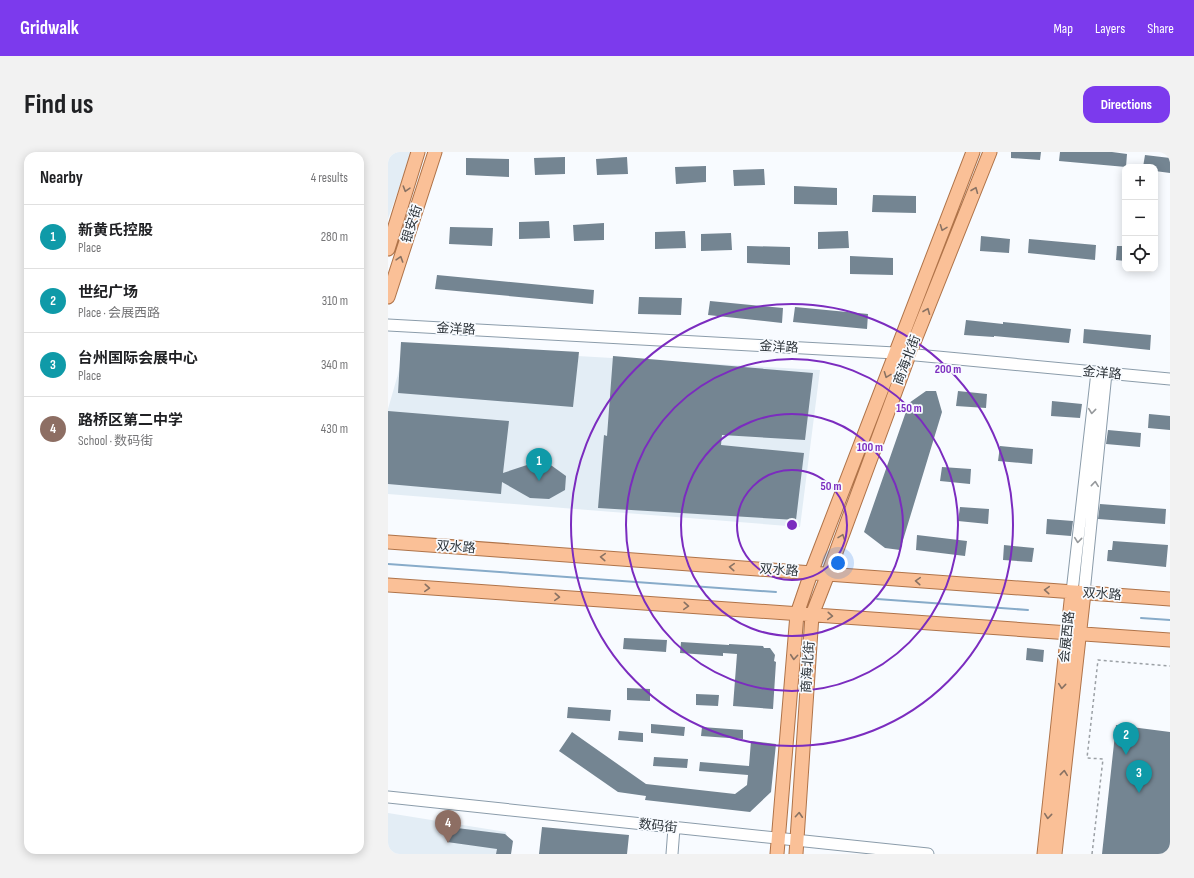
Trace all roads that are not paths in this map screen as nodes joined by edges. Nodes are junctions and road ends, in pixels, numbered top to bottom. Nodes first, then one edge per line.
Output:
1 (418, 152) edge
2 (435, 152) edge
3 (972, 152) edge
4 (990, 152) edge
5 (388, 249) edge
6 (388, 296) edge
7 (388, 325) edge
8 (895, 353) junction
9 (909, 355) junction
10 (1101, 372) junction
11 (1170, 379) edge
12 (388, 542) edge
13 (811, 572) junction
14 (828, 574) junction
15 (388, 585) edge
16 (1078, 592) junction
17 (1170, 599) edge
18 (797, 614) junction
19 (812, 615) junction
20 (1074, 633) junction
21 (1170, 640) edge
22 (388, 797) edge
23 (674, 828) junction
24 (778, 838) junction
25 (798, 840) junction
26 (911, 853) edge
27 (672, 854) edge
28 (777, 854) edge
29 (796, 854) edge
30 (928, 854) edge
31 (1044, 854) edge
32 (1055, 854) edge

1 -> 5 main road, 银安街
6 -> 2 main road, 银安街
3 -> 8 main road, 商海北街
9 -> 4 main road, 商海北街
7 - 8 street, 金洋路
8 - 9 street, 金洋路
8 -> 13 main road, 商海北街
9 - 10 street, 金洋路
14 -> 9 main road, 商海北街
10 - 11 street, 金洋路
10 - 16 street, 会展西路
13 -> 12 main road, 双水路
13 - 14 main road, 双水路
13 - 18 main road, 商海北街
16 -> 14 main road, 双水路
14 - 19 main road, 商海北街
15 -> 18 main road
16 - 17 main road, 双水路
16 - 20 main road, 会展西路
18 - 19 main road
18 -> 24 main road, 商海北街
19 -> 20 main road
25 -> 19 main road, 商海北街
20 - 21 main road
20 -> 31 main road, 会展西路
32 -> 20 main road, 会展西路
22 - 23 street, 数码街
23 - 24 street, 数码街
23 - 27 street
24 - 25 street, 数码街
24 - 28 main road, 商海北街
25 - 26 street, 数码街
25 - 29 main road, 商海北街
26 - 30 street, 数码街

